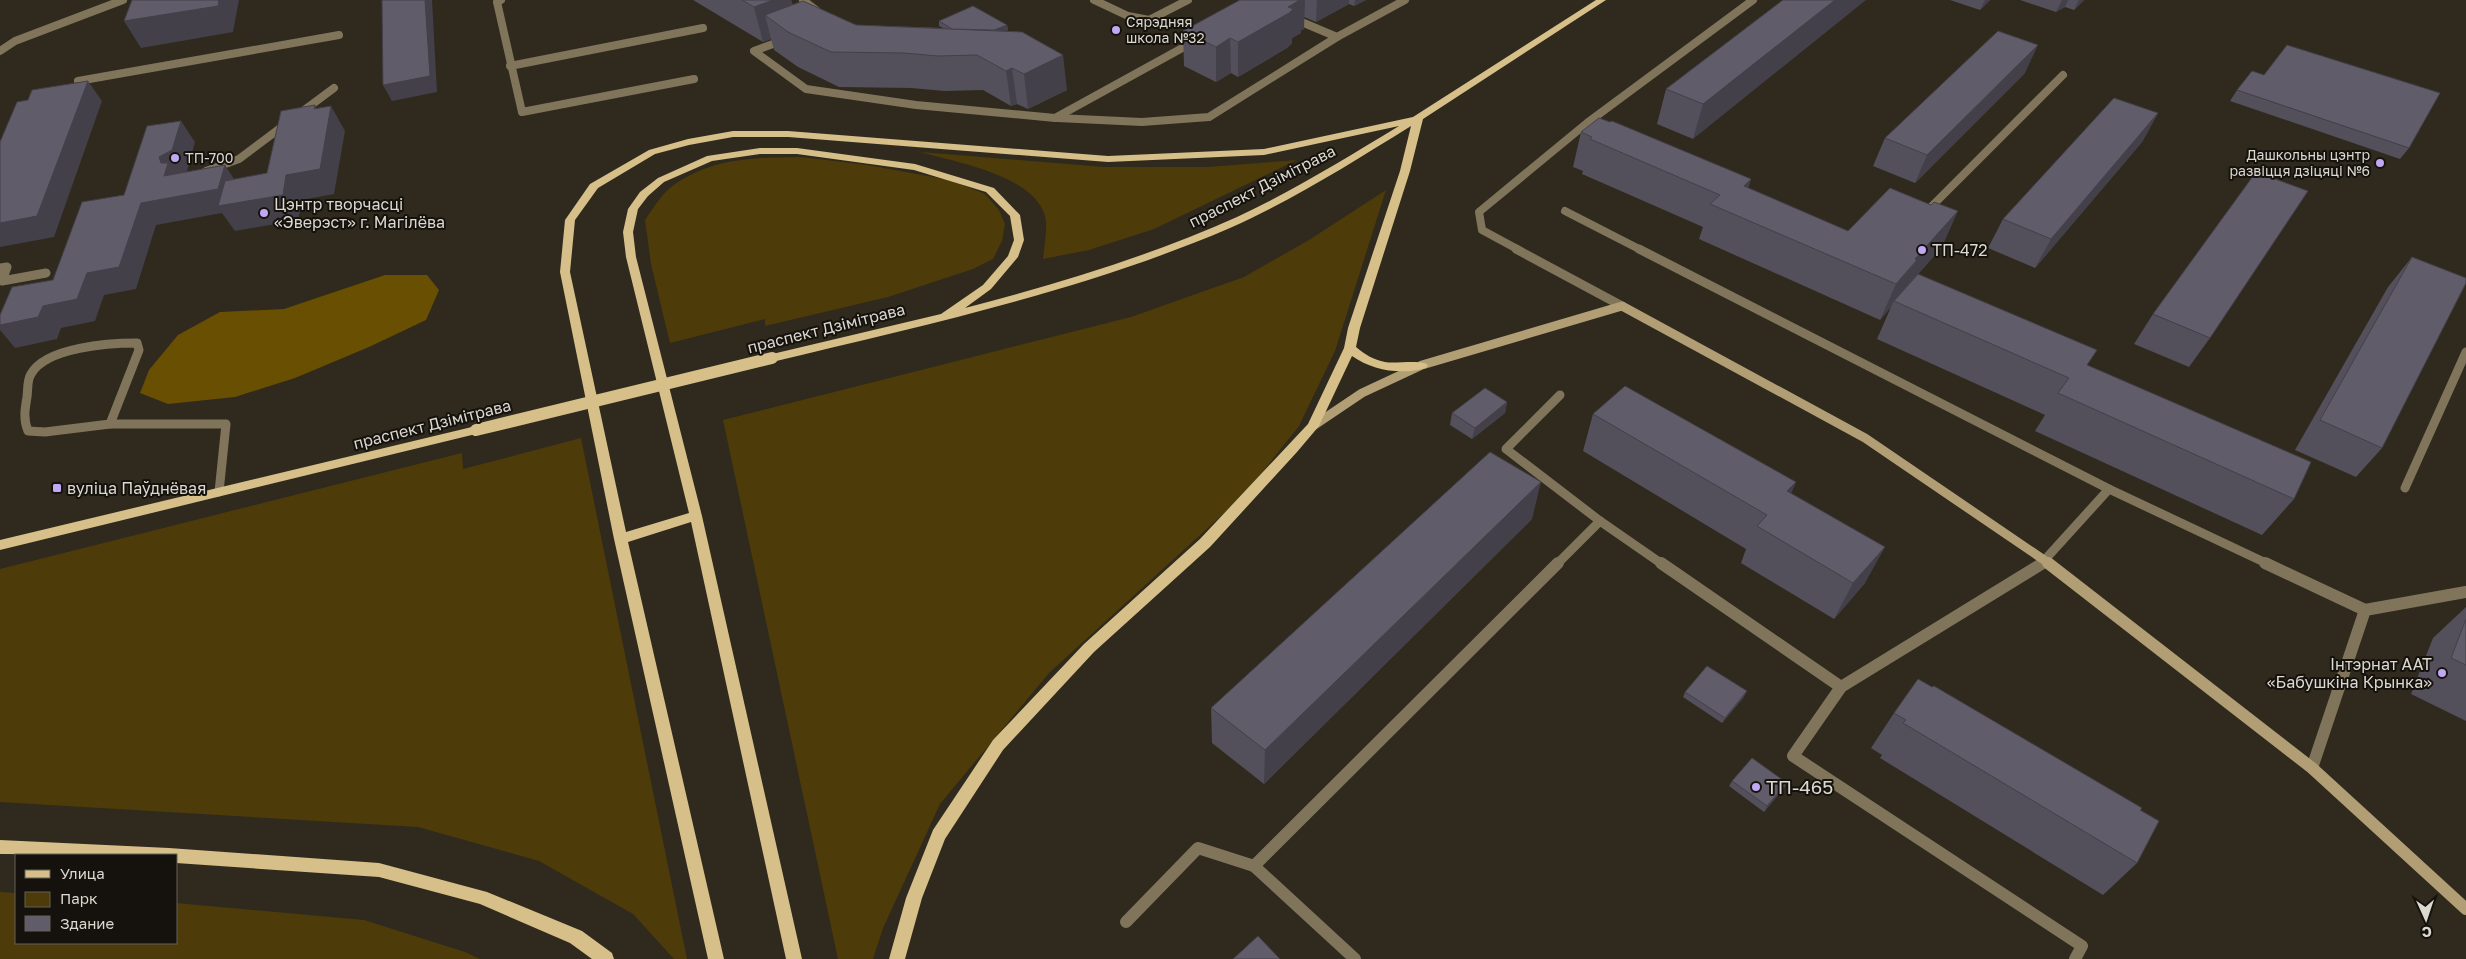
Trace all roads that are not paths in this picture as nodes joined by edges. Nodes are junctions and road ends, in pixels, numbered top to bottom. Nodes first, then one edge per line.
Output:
1 (123, 0) edge
2 (501, 0) edge
3 (803, 0) edge
4 (1094, 0) edge
5 (1188, 0) edge
6 (1405, 0) edge
7 (1602, 0) edge
8 (1753, 0) edge
9 (825, 16) edge
10 (1288, 16) edge
11 (703, 28) dead end
12 (339, 35) dead end
13 (789, 38) edge
14 (1200, 38) edge
15 (1338, 38) junction
16 (0, 51) edge
17 (510, 66) junction
18 (2064, 75) dead end
19 (694, 79) dead end
20 (78, 81) edge
21 (334, 88) dead end
22 (1055, 118) junction
23 (1418, 119) junction
24 (1587, 123) junction
25 (1596, 126) edge
26 (196, 174) edge
27 (1565, 211) dead end
28 (1921, 217) edge
29 (0, 268) edge
30 (46, 272) dead end
31 (1622, 306) junction
32 (945, 316) junction
33 (1350, 348) junction
34 (2466, 352) edge
35 (1422, 365) junction
36 (1560, 395) dead end
37 (110, 424) junction
38 (1313, 426) junction
39 (2405, 488) dead end
40 (2109, 489) junction
41 (219, 492) junction
42 (696, 516) junction
43 (1600, 521) junction
44 (620, 539) junction
45 (0, 544) edge
46 (2046, 561) junction
47 (2466, 592) edge
48 (2365, 610) junction
49 (1841, 687) junction
50 (2312, 768) junction
51 (0, 847) edge
52 (148, 854) edge
53 (178, 856) edge
54 (1254, 866) junction
55 (2466, 908) edge
56 (1126, 922) dead end
57 (606, 959) edge
58 (716, 959) edge
59 (794, 959) edge
60 (897, 959) edge
61 (1354, 959) edge
62 (2075, 959) edge

1 - 16 street
2 - 17 street
3 - 9 street
4 - 5 street
6 - 15 street
7 - 23 main road, праспект Дзімітрава
8 - 24 street
10 - 15 street
11 - 17 street
12 - 20 street
13 - 22 street
14 - 22 street
15 - 22 street
17 - 19 street
18 - 28 street
21 - 26 street
23 - 32 main road, праспект Дзімітрава
23 - 33 main road
23 - 44 main road
24 - 25 street
24 - 31 street
27 - 40 street
29 - 30 street
31 - 35 street
31 - 46 street
32 - 41 main road, праспект Дзімітрава, bridge
32 - 42 main road
33 - 35 main road
33 - 38 main road
34 - 39 street
35 - 38 street
36 - 43 street
37 - 37 street
37 - 41 street
38 - 60 main road
40 - 46 street
40 - 48 street
41 - 45 main road, праспект Дзімітрава
42 - 44 main road
42 - 59 main road
43 - 49 street
43 - 54 street
44 - 58 main road
46 - 49 street
46 - 50 street
47 - 48 street
48 - 50 street
49 - 62 street
50 - 55 street
51 - 52 main road
53 - 57 main road
54 - 56 street
54 - 61 street

